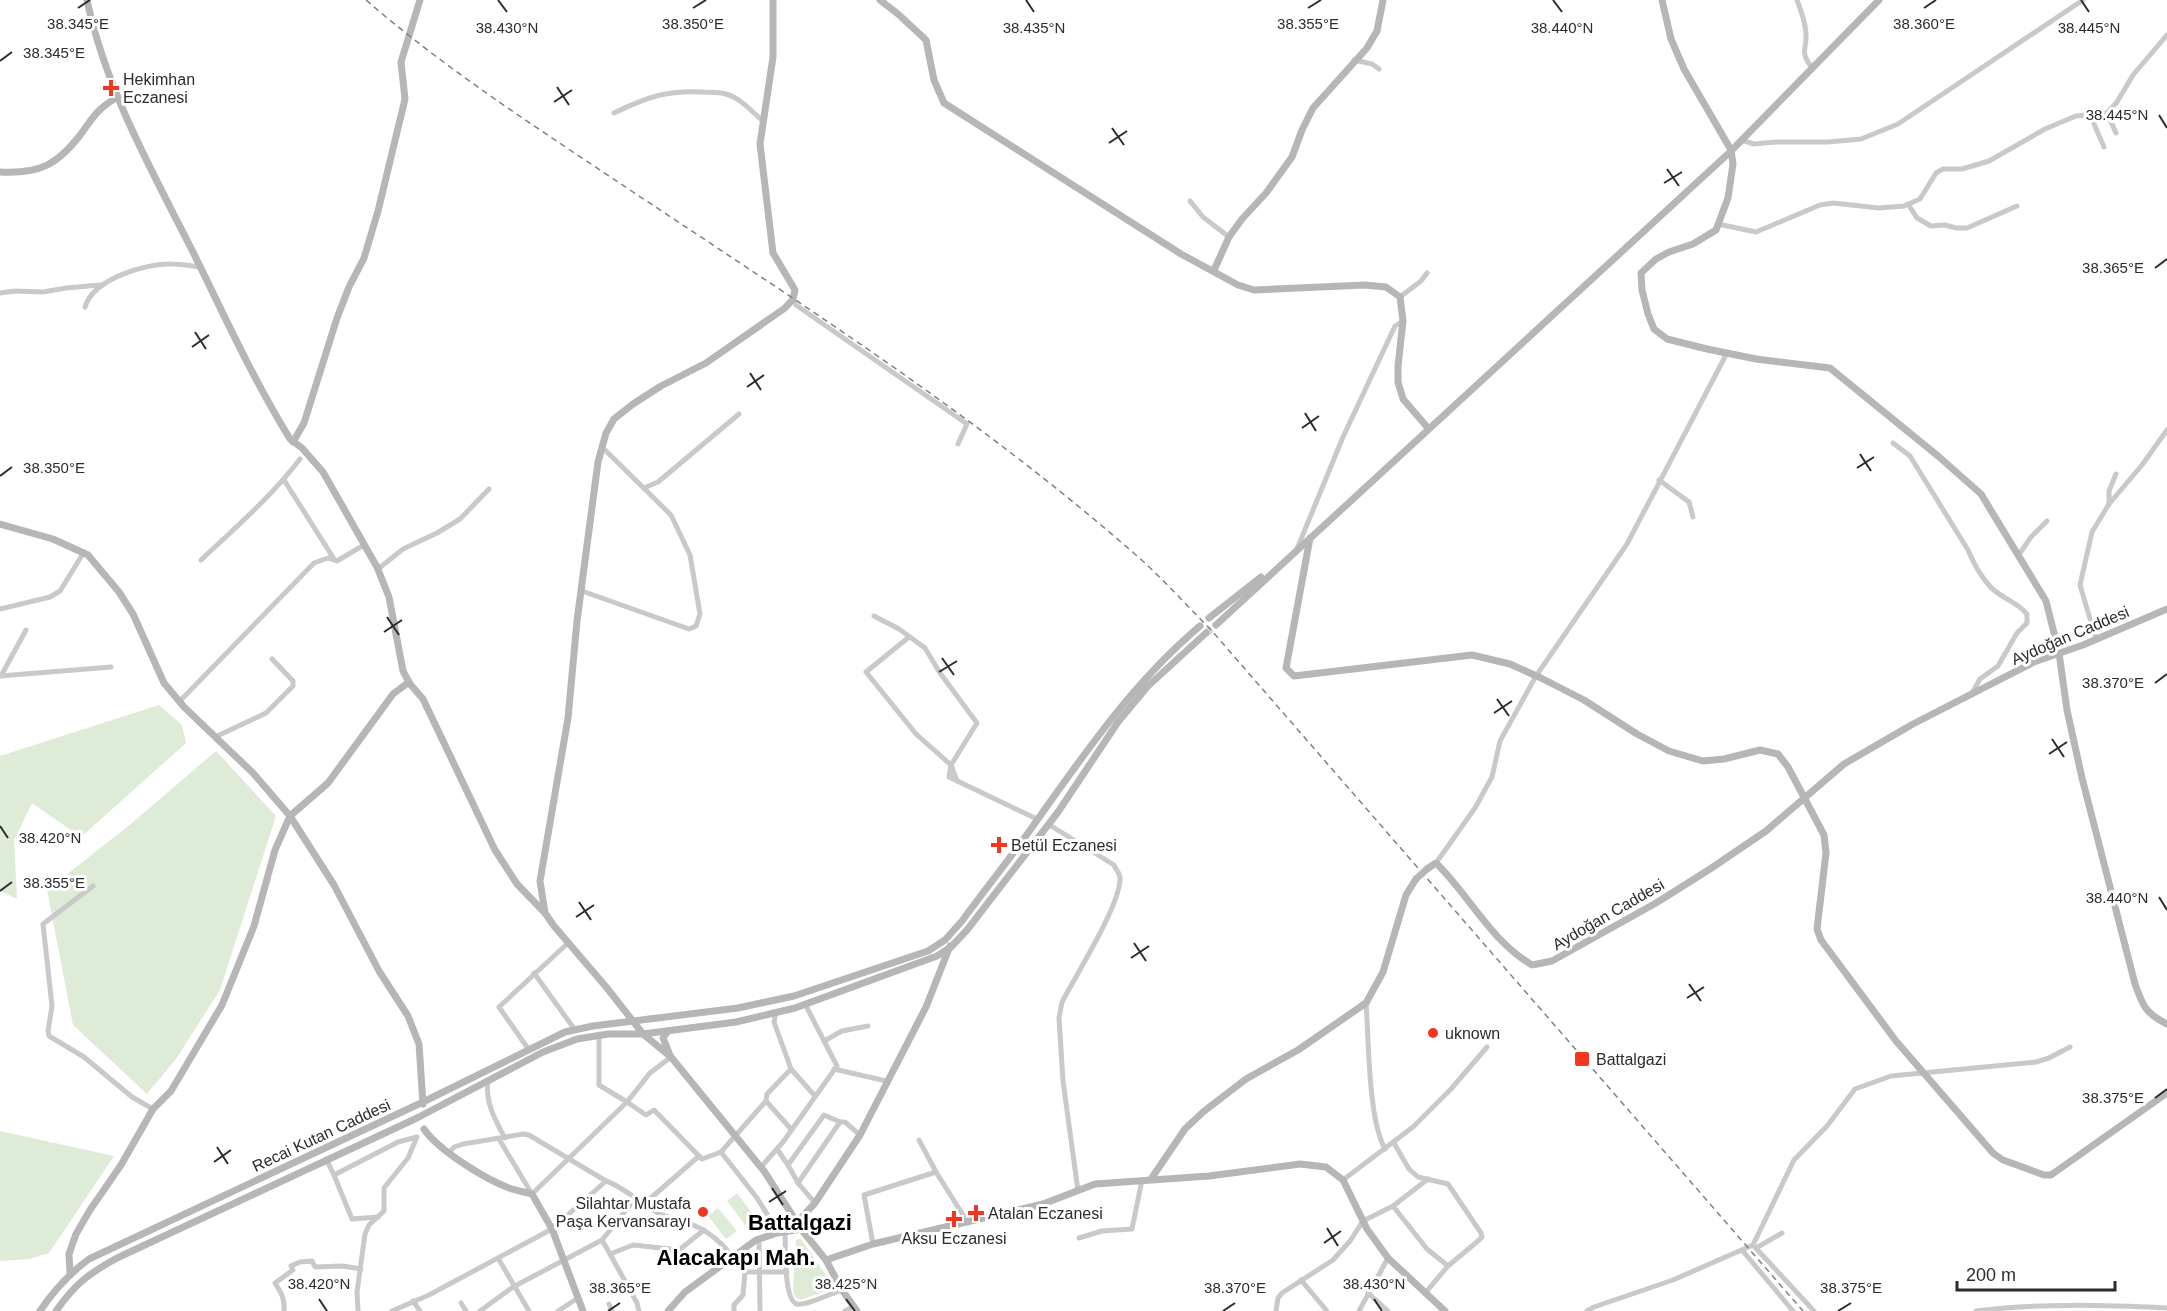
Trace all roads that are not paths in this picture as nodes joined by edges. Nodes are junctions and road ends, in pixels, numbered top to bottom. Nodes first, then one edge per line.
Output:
1 (87, 0) edge
2 (420, 0) edge
3 (773, 0) edge
4 (880, 0) edge
5 (1383, 0) edge
6 (1662, 0) edge
7 (1797, 0) edge
8 (1879, 0) edge
9 (2083, 0) edge
10 (2167, 35) edge
11 (1354, 60) junction
12 (1812, 68) junction
13 (1379, 69) dead end
14 (118, 97) junction
15 (614, 113) dead end
16 (2107, 113) junction
17 (2093, 117) junction
18 (763, 121) junction
19 (2116, 133) dead end
20 (1741, 140) junction
21 (2104, 147) dead end
22 (1731, 150) junction
23 (0, 172) edge
24 (1190, 201) dead end
25 (1908, 204) junction
26 (2017, 206) dead end
27 (1718, 224) junction
28 (1230, 237) junction
29 (200, 267) junction
30 (1214, 270) junction
31 (1427, 273) dead end
32 (101, 285) junction
33 (0, 293) edge
34 (1400, 297) junction
35 (793, 299) junction
36 (85, 307) dead end
37 (1403, 321) junction
38 (1727, 353) junction
39 (740, 414) dead end
40 (1428, 428) junction
41 (2167, 430) edge
42 (293, 442) junction
43 (1893, 443) dead end
44 (958, 444) dead end
45 (602, 447) junction
46 (300, 459) dead end
47 (2116, 474) dead end
48 (284, 480) junction
49 (1659, 480) junction
50 (644, 488) junction
51 (489, 489) dead end
52 (2109, 504) junction
53 (1693, 517) dead end
54 (2048, 521) dead end
55 (0, 524) edge
56 (1310, 538) junction
57 (364, 545) junction
58 (1297, 550) junction
59 (84, 552) junction
60 (2018, 556) junction
61 (201, 560) dead end
62 (335, 560) junction
63 (378, 569) junction
64 (582, 591) junction
65 (0, 609) edge
66 (2167, 609) edge
67 (874, 616) dead end
68 (1209, 618) tunnel mouth
69 (1216, 625) tunnel mouth
70 (1200, 626) tunnel mouth
71 (26, 630) dead end
72 (1206, 633) tunnel mouth
73 (909, 637) junction
74 (2096, 639) junction
75 (2059, 653) junction
76 (272, 659) dead end
77 (111, 667) dead end
78 (1, 676) edge
79 (1536, 676) junction
80 (409, 682) junction
81 (1972, 694) junction
82 (179, 702) junction
83 (216, 737) junction
84 (951, 765) junction
85 (1803, 798) junction
86 (290, 816) junction
87 (1037, 819) junction
88 (1048, 824) junction
89 (1436, 863) junction
90 (93, 886) dead end
91 (545, 913) junction
92 (945, 940) junction
93 (568, 943) junction
94 (951, 947) junction
95 (534, 973) junction
96 (1366, 1003) junction
97 (805, 1004) junction
98 (776, 1012) junction
99 (634, 1022) junction
100 (2167, 1024) edge
101 (868, 1026) dead end
102 (575, 1030) junction
103 (668, 1031) junction
104 (643, 1034) junction
105 (599, 1036) junction
106 (824, 1041) junction
107 (1487, 1047) dead end
108 (2070, 1047) dead end
109 (529, 1050) junction
110 (671, 1057) junction
111 (791, 1069) junction
112 (834, 1069) junction
113 (1924, 1073) junction
114 (886, 1081) junction
115 (488, 1082) junction
116 (2167, 1093) edge
117 (815, 1096) junction
118 (766, 1101) junction
119 (423, 1102) junction
120 (627, 1102) junction
121 (153, 1110) junction
122 (421, 1116) junction
123 (840, 1122) junction
124 (791, 1128) junction
125 (424, 1129) junction
126 (735, 1135) junction
127 (860, 1135) junction
128 (417, 1137) junction
129 (502, 1138) junction
130 (919, 1140) dead end
131 (1394, 1143) junction
132 (777, 1149) junction
133 (1385, 1149) junction
134 (450, 1152) junction
135 (721, 1152) junction
136 (699, 1156) junction
137 (326, 1159) junction
138 (569, 1161) junction
139 (788, 1165) junction
140 (761, 1167) junction
141 (936, 1172) junction
142 (334, 1174) junction
143 (1151, 1179) junction
144 (1428, 1179) junction
145 (1142, 1180) junction
146 (1343, 1180) junction
147 (606, 1181) junction
148 (798, 1183) junction
149 (1078, 1191) junction
150 (532, 1194) junction
151 (635, 1199) junction
152 (815, 1203) junction
153 (644, 1204) junction
154 (1393, 1206) junction
155 (767, 1214) dead end
156 (378, 1217) junction
157 (1363, 1221) junction
158 (968, 1223) junction
159 (552, 1229) junction
160 (801, 1229) junction
161 (704, 1230) junction
162 (785, 1232) junction
163 (1782, 1233) dead end
164 (1079, 1238) dead end
165 (759, 1239) junction
166 (602, 1240) junction
167 (873, 1244) junction
168 (1755, 1246) junction
169 (1742, 1250) junction
170 (610, 1254) junction
171 (733, 1257) junction
172 (498, 1258) junction
173 (1388, 1258) junction
174 (565, 1259) junction
175 (826, 1260) junction
176 (1448, 1266) junction
177 (361, 1269) junction
178 (745, 1272) junction
179 (759, 1272) junction
180 (787, 1272) junction
181 (70, 1273) junction
182 (1301, 1280) junction
183 (513, 1287) junction
184 (842, 1290) junction
185 (1426, 1292) junction
186 (1368, 1293) junction
187 (578, 1298) junction
188 (413, 1301) junction
189 (461, 1303) dead end
190 (609, 1304) dead end
191 (1319, 1308) edge
192 (2167, 1308) edge
193 (855, 1309) edge
194 (2029, 1309) edge
195 (1444, 1310) edge
196 (40, 1311) edge
197 (56, 1311) edge
198 (284, 1311) edge
199 (357, 1311) edge
200 (392, 1311) edge
201 (420, 1311) edge
202 (466, 1311) edge
203 (480, 1311) edge
204 (529, 1311) edge
205 (558, 1311) edge
206 (583, 1311) edge
207 (612, 1311) edge
208 (639, 1311) edge
209 (668, 1311) edge
210 (734, 1311) edge
211 (760, 1311) edge
212 (846, 1311) edge
213 (1276, 1311) edge
214 (1327, 1311) edge
215 (1359, 1311) edge
216 (1388, 1311) edge
217 (1587, 1311) edge
218 (1793, 1311) edge
219 (1814, 1311) edge
220 (1976, 1311) edge

1 - 14 street
2 - 42 street
3 - 18 street
4 - 30 street
5 - 11 street
6 - 22 street
7 - 12 street
8 - 12 street
9 - 20 street
10 - 16 street
11 - 13 street
11 - 28 street
12 - 20 street
14 - 23 street
14 - 29 street
15 - 18 street
16 - 17 street
16 - 19 street
17 - 21 street
17 - 25 street
18 - 35 street
20 - 22 street
22 - 27 street
22 - 40 street
24 - 28 street
25 - 26 street
25 - 27 street
27 - 38 street
28 - 30 street
29 - 32 street
29 - 42 street
30 - 34 street
31 - 34 street
32 - 33 street
32 - 36 street
34 - 37 street
35 - 44 street
35 - 45 street
37 - 40 street
37 - 58 street
38 - 49 street
38 - 60 street
39 - 50 street
40 - 56 street
41 - 52 street
42 - 57 street
43 - 81 street
45 - 50 street
45 - 64 street
46 - 48 street
47 - 52 street
48 - 61 street
48 - 62 street
49 - 53 street
49 - 79 street
50 - 64 street
51 - 63 street
52 - 74 street
54 - 60 street
55 - 59 street
56 - 58 street
56 - 79 street
57 - 62 street
57 - 63 street
58 - 68 street
58 - 69 street
59 - 65 street
59 - 82 street
60 - 75 street
62 - 82 street
63 - 80 street
64 - 91 street
66 - 74 street, Aydoğan Caddesi
67 - 73 street
70 - 87 street
71 - 78 street
72 - 88 street
73 - 84 street
73 - 84 street
74 - 75 street, Aydoğan Caddesi
75 - 81 street, Aydoğan Caddesi
75 - 100 street
76 - 83 street
77 - 78 street
79 - 85 street
79 - 89 street
80 - 86 street
80 - 91 street
81 - 85 street, Aydoğan Caddesi
82 - 83 street
83 - 86 street
84 - 87 street
85 - 89 street, Aydoğan Caddesi
85 - 113 street
86 - 119 street
86 - 121 street
87 - 92 street
88 - 94 street
88 - 149 street
89 - 96 street, bridge
90 - 121 street
91 - 93 street
92 - 94 street
92 - 99 street, Recai Kutan Caddesi
93 - 95 street
93 - 99 street
94 - 97 street, Recai Kutan Caddesi
94 - 114 street
95 - 102 street
95 - 109 street
96 - 133 street
96 - 143 street
97 - 98 street, Recai Kutan Caddesi
97 - 106 street
98 - 103 street, Recai Kutan Caddesi
98 - 111 street
99 - 102 street, Recai Kutan Caddesi
99 - 104 street
101 - 106 street
102 - 109 street, Recai Kutan Caddesi
103 - 104 street, Recai Kutan Caddesi
103 - 110 street
104 - 105 street, Recai Kutan Caddesi
104 - 110 street
105 - 115 street, Recai Kutan Caddesi
105 - 120 street
106 - 112 street
107 - 131 street
108 - 113 street
109 - 119 street, Recai Kutan Caddesi
110 - 120 street
110 - 126 street
111 - 117 street
111 - 118 street
112 - 114 street
112 - 117 street
113 - 116 street
113 - 168 street
114 - 127 street
115 - 122 street, Recai Kutan Caddesi
115 - 129 street
117 - 124 street
118 - 124 street
118 - 126 street
119 - 122 street
119 - 181 street, Recai Kutan Caddesi
120 - 136 street
120 - 138 street
121 - 181 street
122 - 125 street
122 - 137 street, Recai Kutan Caddesi
123 - 127 street
123 - 139 street
123 - 148 street
124 - 132 street
125 - 128 street
125 - 134 street
126 - 135 street
126 - 140 street
127 - 152 street
128 - 142 street
128 - 156 street
129 - 134 street
129 - 138 street
129 - 150 street
130 - 141 street
131 - 133 street
131 - 144 street
132 - 139 street
132 - 140 street
133 - 146 street
134 - 150 street
135 - 136 street
135 - 155 street
136 - 153 street
137 - 142 street
137 - 197 street, Recai Kutan Caddesi
138 - 147 street
138 - 150 street
139 - 148 street
140 - 160 street
141 - 158 street
141 - 167 street
142 - 156 street
143 - 145 street
143 - 146 street
144 - 154 street
144 - 176 street
145 - 149 street
145 - 164 street
146 - 157 street
147 - 151 street
147 - 159 street
148 - 152 street
149 - 158 street
150 - 159 street
151 - 153 street
151 - 166 street
152 - 160 street
153 - 161 street
154 - 157 street
154 - 176 street
156 - 177 street
157 - 173 street
157 - 182 street
158 - 167 street
159 - 172 street
159 - 174 street
160 - 162 street
160 - 175 street
161 - 170 street
161 - 171 street
162 - 165 street
162 - 180 street
163 - 168 street
165 - 171 street
165 - 179 street
166 - 170 street
166 - 174 street
167 - 175 street
168 - 169 street
168 - 219 street
169 - 217 street
169 - 218 street
170 - 208 street
171 - 178 street
171 - 209 street
172 - 183 street
172 - 188 street
173 - 185 street
173 - 186 street
174 - 183 street
174 - 187 street
175 - 184 street
176 - 185 street
177 - 198 street
177 - 199 street
178 - 179 street
178 - 210 street
179 - 180 street
179 - 211 street
180 - 184 street
181 - 196 street, Recai Kutan Caddesi
182 - 191 street
182 - 213 street
183 - 203 street
183 - 204 street
184 - 193 street
185 - 195 street
186 - 215 street
186 - 216 street
187 - 205 street
187 - 206 street
188 - 200 street
188 - 201 street
189 - 202 street
190 - 207 street
191 - 214 street
192 - 194 street
193 - 212 street
194 - 220 street

